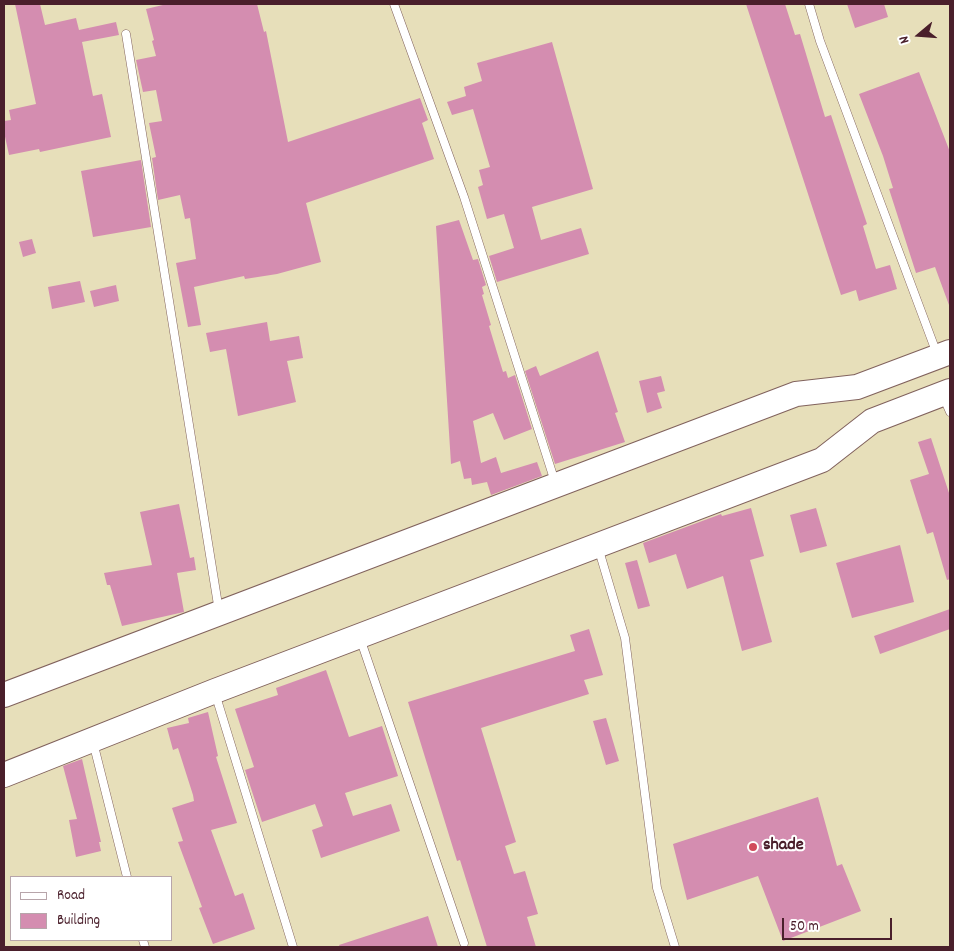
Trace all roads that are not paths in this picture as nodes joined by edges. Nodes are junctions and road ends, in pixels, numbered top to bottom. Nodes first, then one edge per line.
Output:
1 (394, 4) edge
2 (809, 4) edge
3 (126, 34) dead end
4 (944, 354) edge
5 (948, 399) edge
6 (556, 484) junction
7 (598, 546) junction
8 (219, 612) junction
9 (359, 636) junction
10 (215, 691) junction
11 (4, 695) edge
12 (93, 740) junction
13 (4, 775) edge
14 (128, 876) edge
15 (464, 943) dead end
16 (292, 947) edge
17 (675, 947) edge

1 - 6 lane
2 - 4 lane
3 - 8 lane
4 - 6 main road
5 - 7 main road
6 - 8 main road
7 - 9 main road
7 - 17 lane
8 - 11 main road
9 - 10 main road
9 - 15 lane
10 - 12 main road
10 - 16 lane
12 - 13 main road
12 - 14 lane

